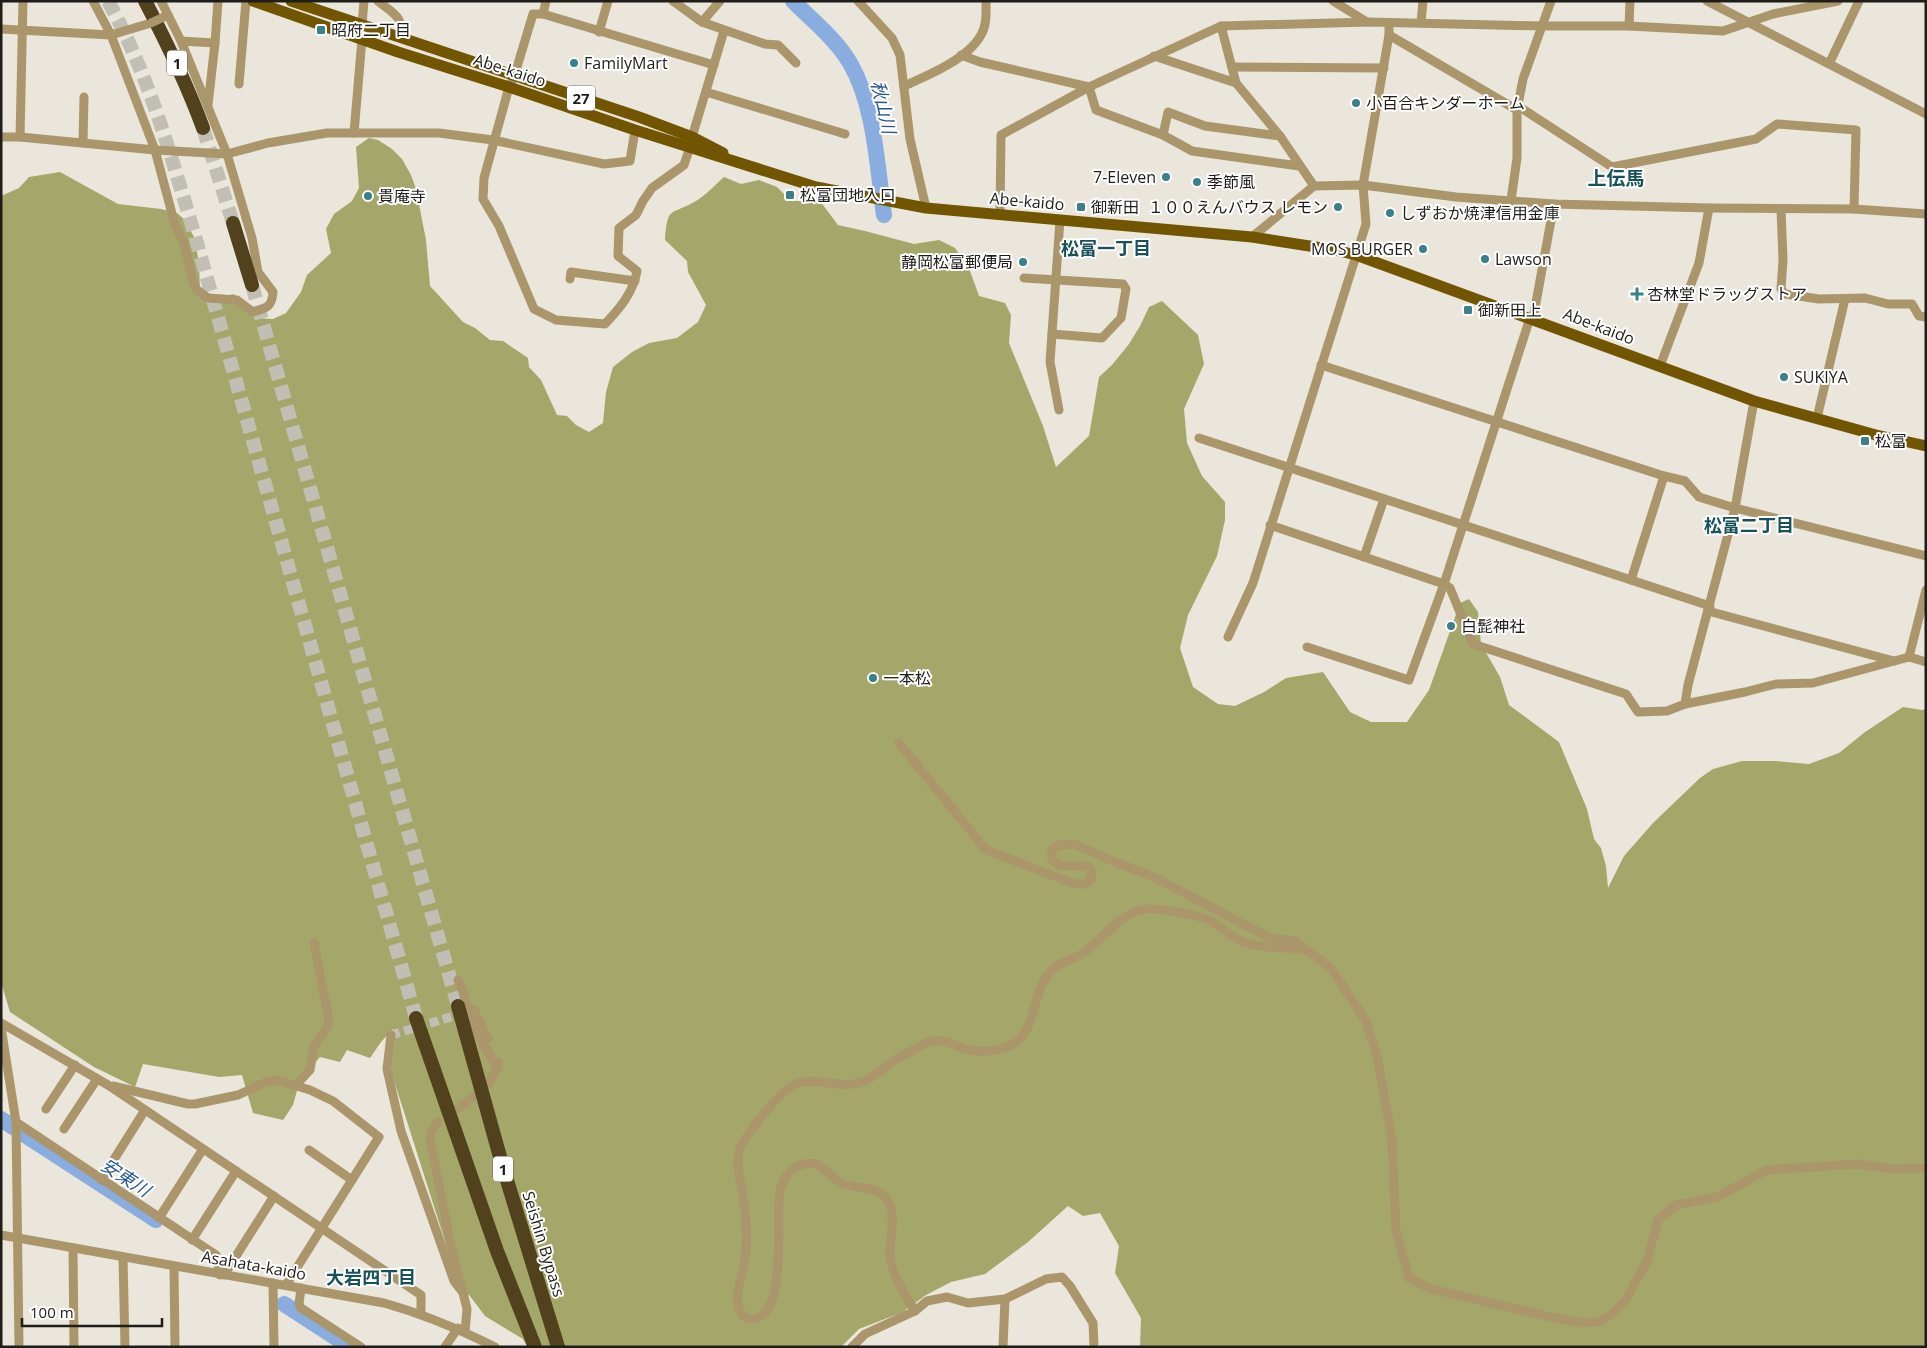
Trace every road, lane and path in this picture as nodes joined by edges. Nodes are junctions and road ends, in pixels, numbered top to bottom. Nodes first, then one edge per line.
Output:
1 (23, 1) edge
2 (93, 1) edge
3 (145, 1) edge
4 (161, 1) edge
5 (218, 1) edge
6 (246, 1) edge
7 (254, 1) edge
8 (291, 1) edge
9 (364, 1) edge
10 (378, 1) edge
11 (546, 1) edge
12 (608, 1) edge
13 (674, 1) edge
14 (720, 1) edge
15 (858, 1) edge
16 (986, 1) edge
17 (1333, 1) edge
18 (1424, 1) edge
19 (1551, 1) edge
20 (1630, 1) edge
21 (1707, 1) edge
22 (1838, 1) edge
23 (1859, 1) edge
24 (543, 14) junction
25 (168, 15) junction
26 (702, 22) junction
27 (1368, 22) junction
28 (1748, 22) junction
29 (1389, 23) junction
30 (1421, 23) junction
31 (362, 25) junction
32 (1221, 26) junction
33 (1542, 26) junction
34 (1629, 26) junction
35 (1, 29) edge
36 (23, 29) junction
37 (724, 31) junction
38 (599, 32) junction
39 (111, 35) junction
40 (1389, 35) junction
41 (402, 38) junction
42 (362, 39) junction
43 (181, 41) junction
44 (215, 43) junction
45 (961, 55) junction
46 (1154, 56) junction
47 (796, 63) dead end
48 (1829, 64) junction
49 (714, 65) junction
50 (1232, 67) junction
51 (1384, 68) junction
52 (512, 82) junction
53 (1236, 83) junction
54 (239, 84) dead end
55 (904, 86) junction
56 (1089, 87) junction
57 (706, 92) junction
58 (84, 97) dead end
59 (208, 108) junction
60 (1518, 108) junction
61 (1926, 114) edge
62 (203, 128) tunnel mouth
63 (635, 130) junction
64 (354, 133) junction
65 (845, 134) dead end
66 (1163, 135) junction
67 (1280, 136) junction
68 (1, 137) edge
69 (20, 137) junction
70 (493, 140) junction
71 (691, 142) junction
72 (83, 143) junction
73 (155, 150) junction
74 (227, 154) junction
75 (1299, 166) junction
76 (1363, 185) junction
77 (1314, 186) junction
78 (1511, 200) junction
79 (1554, 204) junction
80 (926, 208) junction
81 (1709, 208) junction
82 (1781, 209) junction
83 (1854, 209) junction
84 (1000, 214) junction
85 (1926, 214) edge
86 (1060, 220) junction
87 (233, 223) tunnel mouth
88 (1252, 237) junction
89 (1356, 255) junction
90 (1024, 278) dead end
91 (570, 279) dead end
92 (1056, 280) junction
93 (635, 281) junction
94 (252, 285) tunnel mouth
95 (1845, 298) junction
96 (1926, 317) edge
97 (1532, 318) junction
98 (1052, 334) junction
99 (1321, 365) junction
100 (1660, 366) junction
101 (1754, 401) junction
102 (1059, 410) dead end
103 (1817, 418) junction
104 (1496, 422) junction
105 (1199, 438) dead end
106 (1926, 446) edge
107 (1288, 468) junction
108 (1664, 476) junction
109 (1384, 499) junction
110 (1736, 508) junction
111 (1270, 525) junction
112 (1463, 525) junction
113 (1926, 556) edge
114 (1364, 557) junction
115 (1631, 580) junction
116 (1444, 584) junction
117 (1926, 590) edge
118 (1709, 608) junction
119 (1228, 637) dead end
120 (1307, 647) dead end
121 (1908, 657) junction
122 (1894, 661) junction
123 (1926, 662) edge
124 (1685, 704) junction
125 (899, 743) dead end
126 (314, 943) dead end
127 (1303, 948) junction
128 (458, 980) dead end
129 (458, 1006) tunnel mouth
130 (474, 1010) dead end
131 (416, 1018) tunnel mouth
132 (1, 1023) edge
133 (1, 1027) edge
134 (391, 1035) dead end
135 (75, 1066) junction
136 (498, 1067) junction
137 (97, 1079) junction
138 (488, 1084) dead end
139 (108, 1085) junction
140 (296, 1085) junction
141 (476, 1095) dead end
142 (46, 1110) dead end
143 (145, 1110) junction
144 (456, 1110) dead end
145 (16, 1122) junction
146 (438, 1122) dead end
147 (64, 1129) dead end
148 (204, 1149) junction
149 (309, 1150) dead end
150 (1926, 1168) edge
151 (236, 1171) junction
152 (101, 1180) junction
153 (352, 1180) junction
154 (274, 1196) junction
155 (159, 1218) junction
156 (322, 1228) junction
157 (2, 1234) edge
158 (17, 1238) junction
159 (192, 1240) junction
160 (73, 1248) junction
161 (123, 1257) junction
162 (174, 1267) junction
163 (222, 1275) junction
164 (272, 1283) junction
165 (286, 1285) junction
166 (301, 1288) junction
167 (464, 1294) junction
168 (1005, 1299) junction
169 (915, 1311) junction
170 (421, 1314) junction
171 (461, 1330) junction
172 (19, 1347) edge
173 (74, 1347) edge
174 (125, 1347) edge
175 (175, 1347) edge
176 (274, 1347) edge
177 (361, 1347) edge
178 (445, 1347) edge
179 (496, 1347) edge
180 (535, 1347) edge
181 (558, 1347) edge
182 (852, 1347) edge
183 (1003, 1347) edge
184 (1094, 1347) edge

1 - 36 street
2 - 39 street
3 - 62 highway, 1
4 - 25 street
5 - 44 street
6 - 54 street
7 - 42 main road, Abe-kaido / 27
8 - 31 main road, Abe-kaido / 27
9 - 31 street
10 - 41 street
11 - 24 street
12 - 38 street
13 - 26 street
14 - 26 street
15 - 55 street
16 - 45 street
17 - 27 street
18 - 30 street
19 - 33 street
20 - 34 street
21 - 28 street
22 - 28 street
23 - 48 street
24 - 38 street
24 - 52 street
25 - 39 street, bridge
25 - 43 street
26 - 37 street
27 - 29 street
27 - 32 street
28 - 34 street
28 - 48 street
29 - 30 street
29 - 40 street
30 - 33 street
31 - 41 main road, Abe-kaido / 27
32 - 46 street
32 - 50 street
33 - 34 street
33 - 60 street
35 - 36 street
36 - 39 street
36 - 69 street
37 - 47 street
37 - 49 street
38 - 49 street
39 - 73 street
40 - 51 street
40 - 60 street
41 - 52 main road, Abe-kaido / 27
42 - 52 main road, Abe-kaido / 27
42 - 64 street
43 - 44 street
43 - 59 street
44 - 59 street
45 - 55 street
45 - 56 street
46 - 53 street
46 - 56 street
48 - 61 street
49 - 57 street
50 - 51 street
50 - 53 street
51 - 76 street
52 - 63 main road, Abe-kaido / 27
52 - 70 street
52 - 71 main road, Abe-kaido / 27
53 - 67 street
55 - 80 street
56 - 66 street
56 - 84 street
57 - 65 street
57 - 71 street
58 - 72 street
59 - 74 street
60 - 78 street
60 - 83 street
63 - 70 street
63 - 71 main road, Abe-kaido / 27
64 - 70 street
64 - 74 street
66 - 67 street
66 - 75 street
67 - 75 street
68 - 69 street
69 - 72 street
70 - 93 street
71 - 80 main road, Abe-kaido / 27
71 - 93 street
72 - 73 street
73 - 74 street
73 - 74 street
75 - 77 street
76 - 77 street
76 - 78 street
76 - 89 street
77 - 88 street
78 - 79 street
79 - 81 street
79 - 97 street
80 - 84 main road, Abe-kaido / 27
81 - 82 street
81 - 100 street
82 - 83 street
82 - 95 street
83 - 85 street
84 - 86 main road, Abe-kaido / 27
86 - 88 main road, Abe-kaido / 27
86 - 92 street
87 - 94 highway
88 - 89 main road, Abe-kaido / 27
89 - 97 main road, Abe-kaido / 27
89 - 99 street
90 - 92 street
91 - 93 street
92 - 98 street
92 - 98 street
95 - 96 street
95 - 103 street
97 - 100 main road, Abe-kaido / 27
97 - 104 street
98 - 102 street
99 - 104 street
99 - 107 street
100 - 101 main road, Abe-kaido / 27
101 - 103 main road, Abe-kaido / 27
101 - 110 street
103 - 106 main road, Abe-kaido / 27
104 - 108 street
104 - 112 street
105 - 107 street
107 - 109 street
107 - 111 street
108 - 110 street
108 - 115 street
109 - 112 street
109 - 114 street
110 - 113 street
110 - 118 street
111 - 114 street
111 - 119 street
112 - 115 street
112 - 116 street
114 - 116 street
115 - 118 street
116 - 120 street
116 - 124 street
117 - 121 street
118 - 122 street
118 - 124 street
121 - 122 street
121 - 123 street
122 - 124 street
125 - 127 street
126 - 140 street
127 - 150 street
127 - 169 street
128 - 136 street
129 - 181 highway, Seishin Bypass / 1
130 - 136 street
131 - 180 highway, 1
132 - 135 street
133 - 145 street
134 - 167 street
135 - 137 street
135 - 142 street
136 - 138 street
137 - 139 street
137 - 147 street
139 - 140 street
139 - 143 street
140 - 153 street
141 - 144 street
143 - 148 street
143 - 152 street
145 - 152 street
145 - 158 street
146 - 167 street
148 - 151 street
148 - 155 street
149 - 153 street
151 - 154 street
151 - 159 street
152 - 155 street
153 - 156 street
154 - 156 street
154 - 163 street
155 - 159 street
156 - 165 street
156 - 170 street
157 - 158 street, Asahata-kaido
158 - 160 street, Asahata-kaido
158 - 172 street
159 - 163 street
160 - 161 street, Asahata-kaido
160 - 173 street
161 - 162 street, Asahata-kaido
161 - 174 street
162 - 163 street, Asahata-kaido
162 - 175 street
163 - 164 street, Asahata-kaido
164 - 165 street, Asahata-kaido
164 - 176 street
165 - 166 street, Asahata-kaido
166 - 170 street, Asahata-kaido
166 - 177 street
167 - 171 street
168 - 169 street
168 - 183 street
168 - 184 street
169 - 182 street
170 - 171 street, Asahata-kaido
171 - 178 street
171 - 179 street, Asahata-kaido

